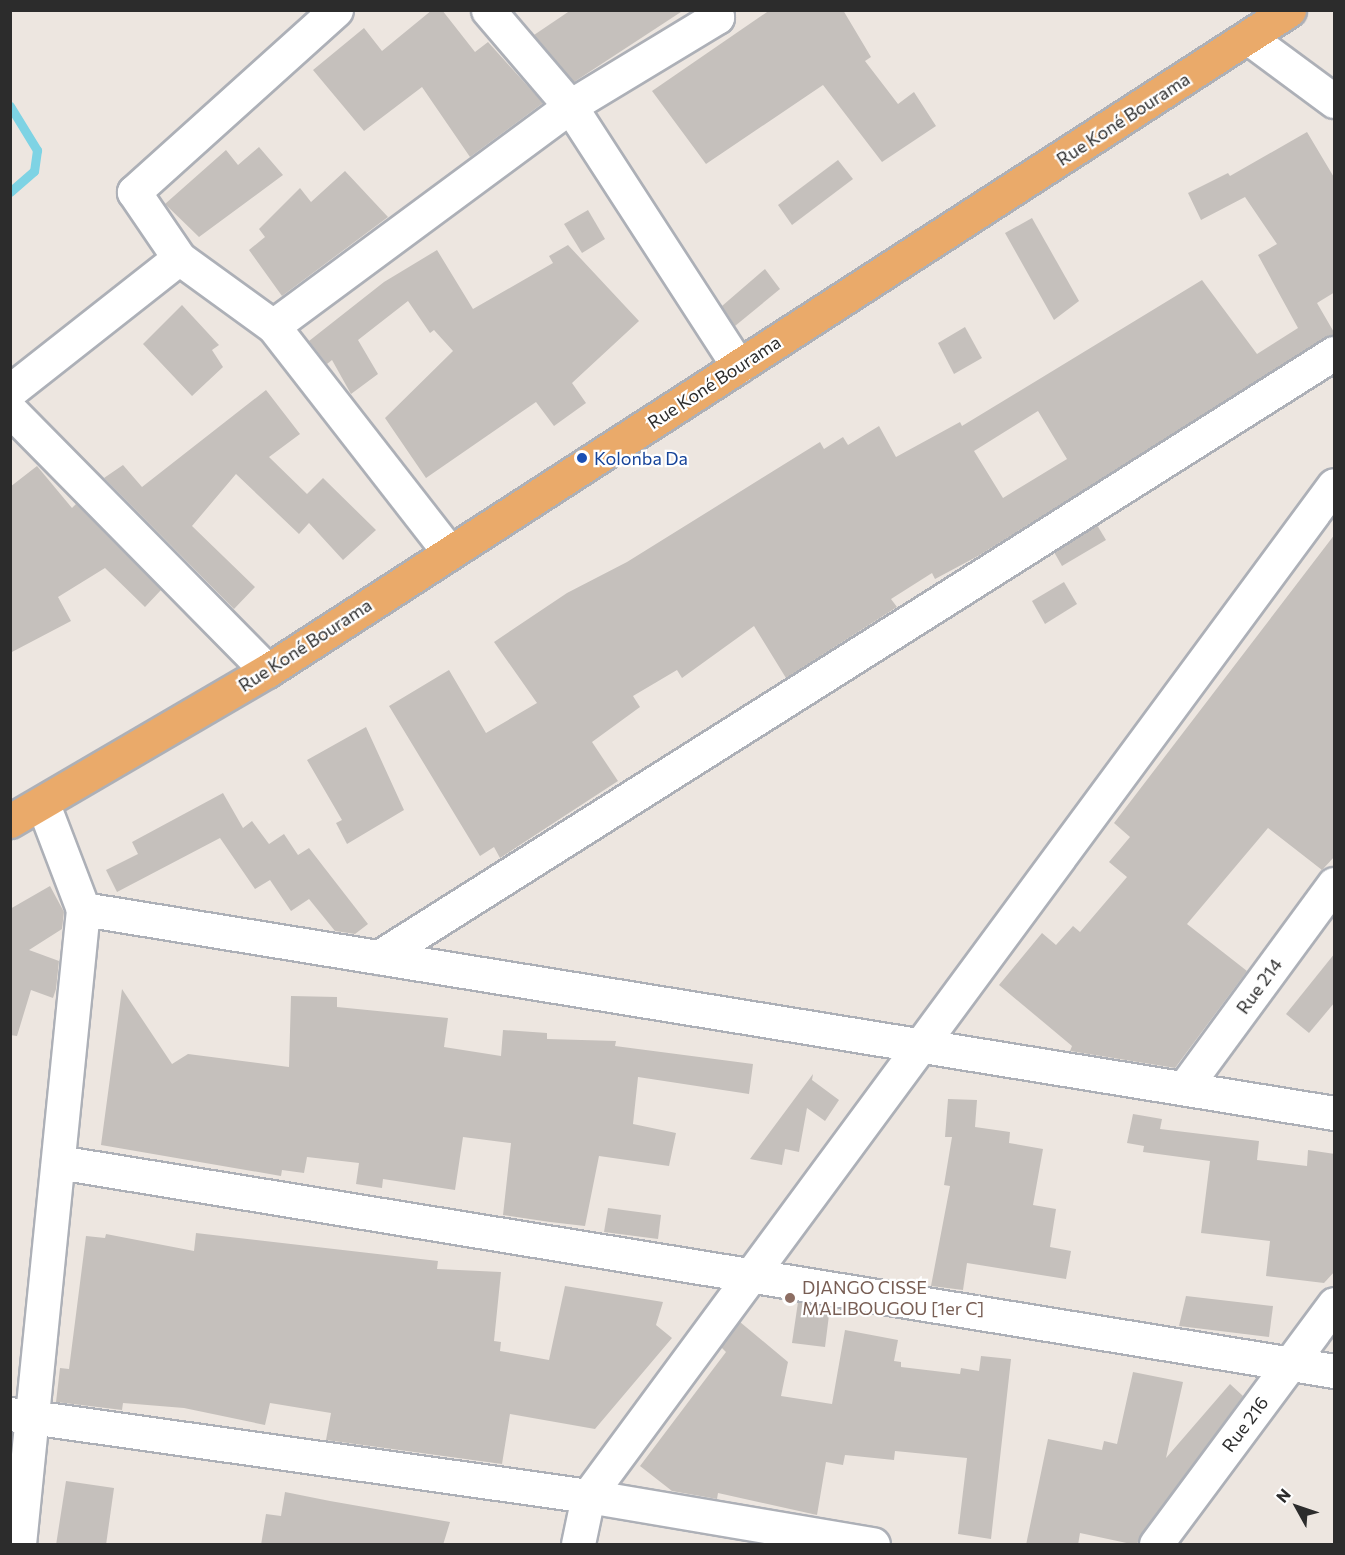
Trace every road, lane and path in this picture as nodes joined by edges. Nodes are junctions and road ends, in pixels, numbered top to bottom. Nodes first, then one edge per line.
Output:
1 (336, 10) edge
2 (488, 10) edge
3 (713, 10) edge
4 (1289, 10) edge
5 (1250, 38) junction
6 (1335, 101) edge
7 (570, 106) junction
8 (179, 258) junction
9 (273, 326) junction
10 (1335, 353) edge
11 (738, 366) junction
12 (10, 391) edge
13 (10, 410) edge
14 (1335, 485) edge
15 (449, 552) junction
16 (267, 671) junction
17 (43, 804) junction
18 (10, 821) edge
19 (1335, 884) edge
20 (83, 909) junction
21 (379, 957) junction
22 (919, 1045) junction
23 (1184, 1088) junction
24 (1335, 1113) edge
25 (58, 1162) junction
26 (750, 1276) junction
27 (1335, 1304) edge
28 (1291, 1363) junction
29 (1335, 1371) edge
30 (21, 1416) edge
31 (588, 1496) junction
32 (19, 1545) edge
33 (578, 1545) edge
34 (873, 1545) edge
35 (1156, 1545) edge

1 - 8 street
2 - 7 street
3 - 7 street
4 - 5 highway, Rue Koné Bourama
5 - 6 street
5 - 11 highway, Rue Koné Bourama
7 - 9 street
7 - 11 street
8 - 9 street
8 - 12 street
9 - 15 street
10 - 21 street
11 - 15 highway, Rue Koné Bourama
13 - 16 street
14 - 22 street
15 - 16 highway, Rue Koné Bourama
16 - 17 highway, Rue Koné Bourama
17 - 18 highway, Rue Koné Bourama
17 - 20 street
19 - 23 street, Rue 214
20 - 21 street
20 - 25 street
21 - 22 street
22 - 23 street
22 - 26 street
23 - 24 street
25 - 26 street
25 - 30 street
26 - 28 street
26 - 31 street
27 - 28 street, Rue 216
28 - 29 street
28 - 35 street, Rue 216
30 - 31 street
30 - 32 street
31 - 33 street
31 - 34 street

